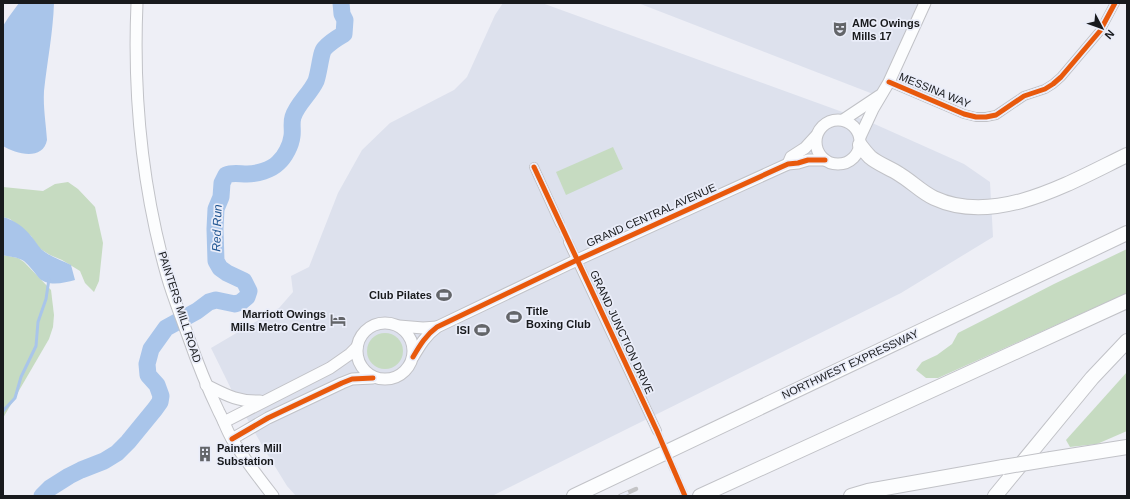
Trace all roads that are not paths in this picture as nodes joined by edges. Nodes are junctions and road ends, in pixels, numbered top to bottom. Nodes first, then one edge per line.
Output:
1 (137, 3) edge
2 (925, 3) edge
3 (1115, 3) edge
4 (889, 82) junction
5 (881, 94) junction
6 (842, 120) junction
7 (816, 136) junction
8 (860, 141) junction
9 (1127, 156) edge
10 (825, 160) junction
11 (788, 164) junction
12 (534, 167) dead end
13 (560, 224) tunnel mouth
14 (1127, 233) edge
15 (568, 242) tunnel mouth
16 (577, 260) junction
17 (1127, 301) edge
18 (399, 326) junction
19 (437, 327) junction
20 (1127, 341) edge
21 (357, 347) junction
22 (413, 357) junction
23 (374, 378) junction
24 (206, 385) junction
25 (263, 401) junction
26 (224, 422) junction
27 (657, 431) tunnel mouth
28 (232, 439) junction
29 (1127, 447) edge
30 (273, 496) edge
31 (574, 496) edge
32 (700, 496) edge
33 (851, 496) edge
34 (995, 496) edge

1 - 24 street, PAINTERS MILL ROAD
2 - 4 street, GRAND CENTRAL AVENUE
3 - 4 street, MESSINA WAY
4 - 5 street, GRAND CENTRAL AVENUE
5 - 6 street, GRAND CENTRAL AVENUE
5 - 8 street, GRAND CENTRAL AVENUE
6 - 7 street, GRAND CENTRAL AVENUE
6 - 8 street
7 - 10 street
7 - 11 street, GRAND CENTRAL AVENUE
8 - 9 highway
8 - 10 street, GRAND CENTRAL AVENUE
10 - 11 street, GRAND CENTRAL AVENUE
11 - 16 street, GRAND CENTRAL AVENUE
12 - 13 street
14 - 31 highway, NORTHWEST EXPRESSWAY
15 - 16 street, GRAND JUNCTION DRIVE
16 - 19 street, GRAND CENTRAL AVENUE
16 - 27 street, GRAND JUNCTION DRIVE
17 - 32 highway
18 - 19 street, GRAND CENTRAL AVENUE
18 - 21 street, GRAND CENTRAL AVENUE
18 - 22 street
19 - 22 street, GRAND CENTRAL AVENUE
20 - 34 highway
21 - 23 street
21 - 25 street, GRAND CENTRAL AVENUE
22 - 23 street, GRAND CENTRAL AVENUE
23 - 28 street, GRAND CENTRAL AVENUE
24 - 25 street
24 - 26 street, PAINTERS MILL ROAD
25 - 26 street, GRAND CENTRAL AVENUE
26 - 28 street, PAINTERS MILL ROAD
28 - 30 street, PAINTERS MILL ROAD
29 - 33 highway, bridge

